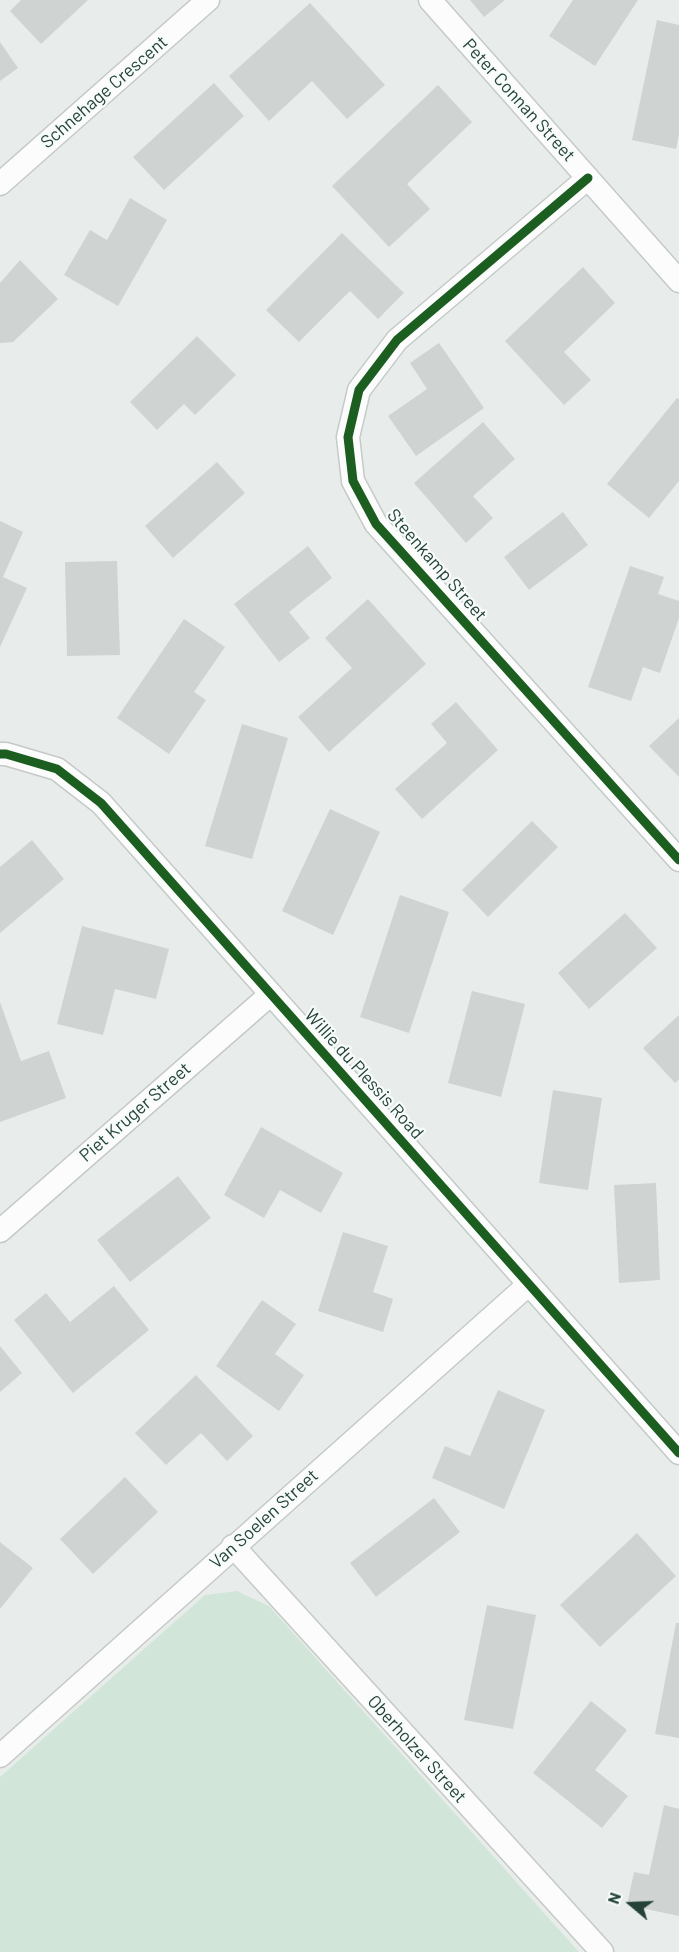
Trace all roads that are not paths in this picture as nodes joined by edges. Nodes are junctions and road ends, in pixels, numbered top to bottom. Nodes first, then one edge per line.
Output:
1 (208, 0) edge
2 (430, 0) edge
3 (588, 178) junction
4 (0, 184) edge
5 (679, 280) edge
6 (0, 754) edge
7 (679, 860) edge
8 (271, 994) junction
9 (0, 1231) edge
10 (529, 1284) junction
11 (679, 1453) edge
12 (233, 1546) junction
13 (0, 1756) edge
14 (602, 1952) edge

1 - 4 street, Schnehage Crescent
2 - 3 street, Peter Connan Street
3 - 5 street, Peter Connan Street
3 - 7 street, Steenkamp Street
6 - 8 street, Willie du Plessis Road
8 - 9 street, Piet Kruger Street
8 - 10 street, Willie du Plessis Road
10 - 11 street, Willie du Plessis Road
10 - 12 street, Van Soelen Street
12 - 13 street, Van Soelen Street
12 - 14 street, Oberholzer Street

